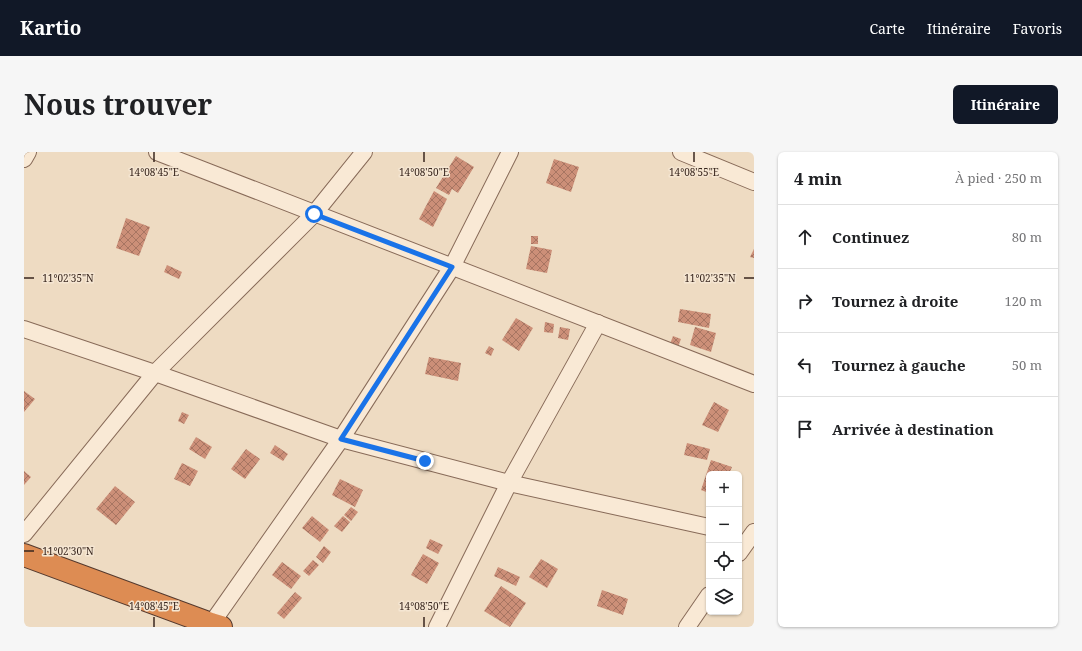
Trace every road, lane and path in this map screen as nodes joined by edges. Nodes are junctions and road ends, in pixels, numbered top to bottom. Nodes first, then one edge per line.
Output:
1 (28, 152) edge
2 (156, 152) edge
3 (364, 152) edge
4 (510, 152) edge
5 (681, 152) edge
6 (24, 159) edge
7 (754, 182) edge
8 (314, 214) junction
9 (452, 267) junction
10 (598, 324) junction
11 (24, 329) edge
12 (155, 373) junction
13 (754, 384) edge
14 (341, 439) junction
15 (509, 483) junction
16 (706, 526) edge
17 (24, 534) edge
18 (749, 535) edge
19 (742, 548) edge
20 (24, 555) edge
21 (706, 599) edge
22 (213, 626) edge
23 (437, 627) edge
24 (687, 627) edge

1 - 6 street
2 - 8 street
3 - 8 street
4 - 9 street
5 - 7 street
8 - 9 street
8 - 12 street
9 - 10 street
9 - 14 street
10 - 13 street
10 - 15 street
11 - 12 street
12 - 14 street
12 - 17 street
14 - 15 street
14 - 22 street
15 - 16 street
15 - 23 street
18 - 19 street
20 - 22 highway
21 - 24 street

